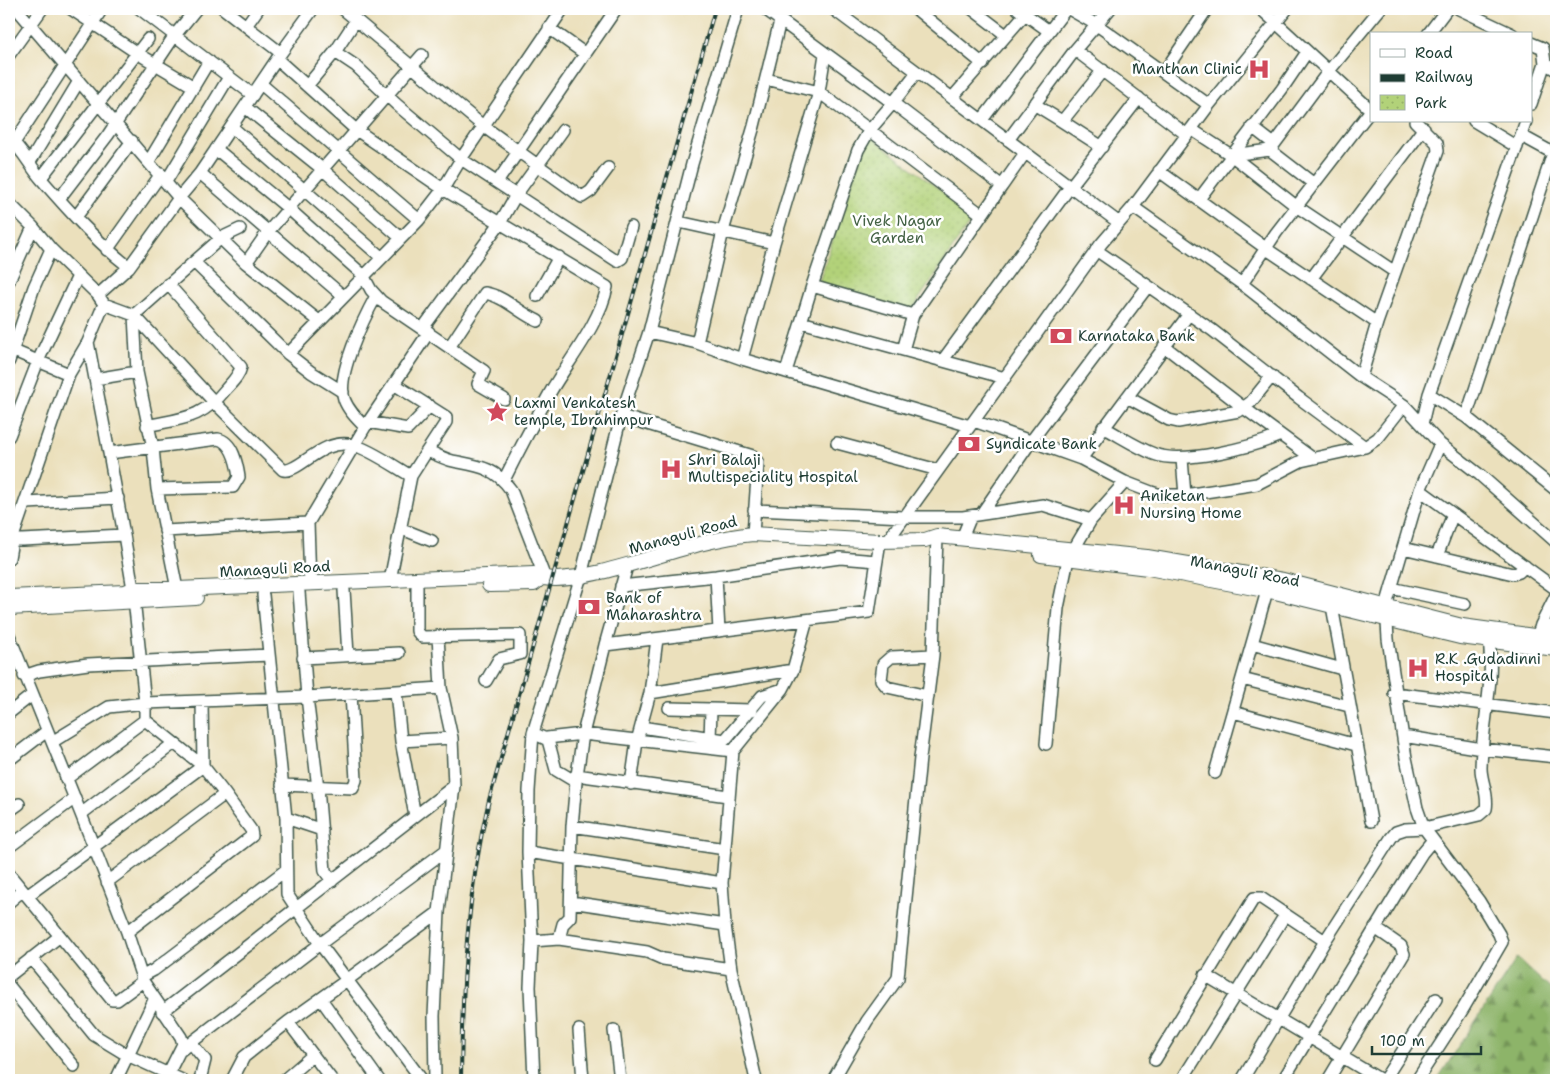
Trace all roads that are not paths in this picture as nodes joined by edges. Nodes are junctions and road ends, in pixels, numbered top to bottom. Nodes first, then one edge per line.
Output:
1 (15, 9) edge
2 (42, 9) edge
3 (70, 9) edge
4 (102, 9) edge
5 (196, 9) edge
6 (224, 9) edge
7 (258, 9) edge
8 (313, 9) edge
9 (343, 9) edge
10 (563, 9) edge
11 (616, 9) edge
12 (738, 9) edge
13 (765, 9) edge
14 (916, 9) edge
15 (972, 9) edge
16 (1068, 9) edge
17 (1110, 9) edge
18 (1207, 9) edge
19 (1261, 9) edge
20 (1287, 9) edge
21 (1380, 9) edge
22 (1446, 9) edge
23 (1459, 9) edge
24 (835, 10) edge
25 (148, 11) edge
26 (1021, 11) edge
27 (9, 15) edge
28 (356, 20) junction
29 (780, 21) junction
30 (93, 23) junction
31 (1276, 23) junction
32 (30, 24) junction
33 (1097, 25) junction
34 (246, 26) junction
35 (549, 28) junction
36 (1049, 31) junction
37 (1429, 32) edge
38 (1508, 32) edge
39 (1006, 35) junction
40 (175, 36) junction
41 (148, 38) dead end
42 (1532, 43) edge
43 (1075, 50) junction
44 (335, 52) junction
45 (1307, 52) junction
46 (137, 53) junction
47 (584, 53) junction
48 (422, 54) dead end
49 (825, 54) junction
50 (9, 56) edge
51 (279, 57) junction
52 (209, 61) junction
53 (1544, 63) junction
54 (64, 64) junction
55 (155, 64) junction
56 (983, 64) junction
57 (412, 65) junction
58 (1103, 70) junction
59 (1556, 70) edge
60 (917, 72) junction
61 (1164, 72) junction
62 (1328, 72) junction
63 (229, 77) junction
64 (766, 79) junction
65 (79, 81) junction
66 (261, 84) junction
67 (307, 86) junction
68 (194, 87) junction
69 (819, 92) junction
70 (386, 94) junction
71 (253, 96) junction
72 (952, 98) junction
73 (1139, 98) junction
74 (1532, 101) edge
75 (893, 103) junction
76 (99, 104) junction
77 (1034, 104) junction
78 (1209, 106) junction
79 (245, 108) junction
80 (1370, 109) edge
81 (1370, 111) edge
82 (982, 120) junction
83 (1060, 120) junction
84 (1476, 122) edge
85 (1526, 122) edge
86 (116, 124) junction
87 (1419, 125) edge
88 (483, 126) junction
89 (232, 127) junction
90 (1252, 127) junction
91 (355, 129) junction
92 (563, 130) dead end
93 (869, 131) junction
94 (1189, 132) junction
95 (1522, 136) junction
96 (12, 140) edge
97 (1008, 140) junction
98 (132, 141) junction
99 (1102, 147) junction
100 (1272, 147) junction
101 (1517, 147) junction
102 (216, 149) junction
103 (338, 149) junction
104 (517, 150) junction
105 (1555, 152) edge
106 (1025, 153) junction
107 (1231, 155) junction
108 (461, 159) junction
109 (150, 161) junction
110 (30, 162) junction
111 (538, 167) junction
112 (322, 168) junction
113 (608, 168) dead end
114 (1159, 170) junction
115 (200, 173) junction
116 (164, 177) junction
117 (41, 178) junction
118 (498, 181) junction
119 (1314, 184) junction
120 (1002, 186) junction
121 (1070, 186) junction
122 (304, 189) junction
123 (443, 189) junction
124 (516, 195) junction
125 (59, 198) junction
126 (180, 198) junction
127 (1198, 199) junction
128 (9, 203) edge
129 (1296, 206) junction
130 (288, 208) junction
131 (1133, 208) junction
132 (981, 214) junction
133 (76, 217) junction
134 (419, 220) junction
135 (679, 222) junction
136 (1118, 222) junction
137 (500, 224) junction
138 (33, 226) junction
139 (632, 228) dead end
140 (240, 229) dead end
141 (723, 231) junction
142 (267, 233) junction
143 (1341, 237) junction
144 (222, 238) junction
145 (401, 238) junction
146 (774, 242) junction
147 (1267, 247) junction
148 (51, 249) junction
149 (108, 250) junction
150 (1096, 250) junction
151 (381, 257) junction
152 (559, 257) junction
153 (194, 262) junction
154 (246, 263) junction
155 (129, 267) junction
156 (1395, 272) junction
157 (363, 275) junction
158 (78, 276) junction
159 (1310, 279) junction
160 (9, 282) edge
161 (168, 284) junction
162 (1242, 284) junction
163 (812, 286) junction
164 (1148, 286) junction
165 (342, 296) junction
166 (376, 296) junction
167 (537, 296) dead end
168 (101, 300) junction
169 (1189, 314) junction
170 (134, 315) junction
171 (913, 315) junction
172 (319, 321) junction
173 (538, 322) dead end
174 (801, 322) junction
175 (1377, 323) junction
176 (426, 330) junction
177 (649, 332) junction
178 (88, 342) junction
179 (697, 343) junction
180 (450, 346) junction
181 (1164, 346) junction
182 (903, 350) junction
183 (10, 354) edge
184 (288, 354) junction
185 (742, 359) junction
186 (943, 360) junction
187 (38, 361) junction
188 (137, 372) junction
189 (786, 372) junction
190 (69, 374) junction
191 (1272, 376) junction
192 (1361, 377) junction
193 (1005, 378) junction
194 (95, 379) junction
195 (394, 384) junction
196 (342, 392) junction
197 (1429, 394) junction
198 (1127, 397) junction
199 (504, 399) dead end
200 (215, 403) junction
201 (1404, 405) junction
202 (430, 406) junction
203 (1244, 408) junction
204 (621, 416) junction
205 (1466, 418) junction
206 (972, 424) junction
207 (1422, 424) junction
208 (366, 425) junction
209 (147, 426) junction
210 (1103, 427) junction
211 (1281, 435) junction
212 (9, 436) edge
213 (1032, 440) junction
214 (837, 443) dead end
215 (1440, 444) junction
216 (354, 445) junction
217 (1365, 447) junction
218 (153, 448) junction
219 (427, 451) junction
220 (109, 453) junction
221 (1312, 458) junction
222 (1081, 459) junction
223 (1182, 459) junction
224 (938, 470) junction
225 (412, 476) junction
226 (504, 480) junction
227 (1125, 482) junction
228 (157, 489) junction
229 (1420, 490) junction
230 (1556, 490) edge
231 (1185, 494) junction
232 (118, 498) junction
233 (26, 503) junction
234 (754, 510) junction
235 (982, 513) junction
236 (1453, 514) junction
237 (971, 516) junction
238 (904, 517) junction
239 (1091, 520) junction
240 (308, 523) junction
241 (402, 529) junction
242 (165, 531) junction
243 (754, 534) junction
244 (124, 535) junction
245 (962, 538) junction
246 (11, 540) edge
247 (884, 540) junction
248 (933, 540) junction
249 (432, 542) dead end
250 (1556, 542) edge
251 (1403, 548) junction
252 (1070, 554) junction
253 (1437, 556) junction
254 (9, 558) edge
255 (877, 561) junction
256 (627, 566) junction
257 (1525, 566) junction
258 (581, 576) junction
259 (716, 576) junction
260 (543, 578) junction
261 (390, 580) junction
262 (310, 583) junction
263 (621, 586) junction
264 (416, 587) junction
265 (1392, 588) junction
266 (177, 589) junction
267 (1556, 589) edge
268 (344, 590) junction
269 (1267, 591) junction
270 (299, 592) junction
271 (263, 594) junction
272 (134, 595) junction
273 (1556, 595) edge
274 (9, 597) edge
275 (1465, 604) dead end
276 (1332, 606) junction
277 (9, 608) edge
278 (1386, 613) junction
279 (807, 620) junction
280 (1556, 627) edge
281 (719, 631) junction
282 (9, 635) edge
283 (1537, 635) junction
284 (438, 636) junction
285 (1489, 636) junction
286 (656, 639) junction
287 (1556, 639) edge
288 (1252, 644) junction
289 (605, 646) junction
290 (1556, 648) edge
291 (399, 653) dead end
292 (269, 655) junction
293 (348, 655) junction
294 (933, 655) junction
295 (303, 658) junction
296 (140, 660) junction
297 (1342, 669) junction
298 (793, 670) junction
299 (24, 676) junction
300 (1242, 679) junction
301 (486, 681) dead end
302 (441, 688) junction
303 (783, 689) junction
304 (396, 692) junction
305 (650, 693) junction
306 (1394, 693) junction
307 (351, 694) junction
308 (32, 695) junction
309 (928, 696) junction
310 (307, 697) junction
311 (273, 698) junction
312 (202, 701) junction
313 (145, 703) junction
314 (1487, 705) junction
315 (1349, 706) junction
316 (669, 708) dead end
317 (710, 710) junction
318 (752, 710) junction
319 (1233, 712) junction
320 (9, 713) edge
321 (1556, 713) edge
322 (145, 720) junction
323 (47, 731) junction
324 (533, 732) junction
325 (639, 733) junction
326 (583, 734) junction
327 (1403, 736) junction
328 (452, 738) junction
329 (547, 738) junction
330 (710, 739) junction
331 (401, 741) junction
332 (52, 742) junction
333 (173, 744) junction
334 (1046, 744) dead end
335 (1356, 745) junction
336 (1482, 748) junction
337 (733, 751) junction
338 (1556, 756) edge
339 (9, 760) edge
340 (203, 766) junction
341 (1216, 773) dead end
342 (576, 778) junction
343 (66, 779) junction
344 (631, 784) junction
345 (282, 785) junction
346 (454, 786) junction
347 (318, 788) junction
348 (225, 794) junction
349 (728, 796) junction
350 (74, 798) junction
351 (19, 804) dead end
352 (9, 811) edge
353 (81, 814) junction
354 (415, 816) junction
355 (286, 818) junction
356 (1371, 820) dead end
357 (572, 826) junction
358 (1424, 828) junction
359 (322, 830) junction
360 (1432, 842) junction
361 (9, 847) edge
362 (94, 848) junction
363 (725, 849) junction
364 (445, 852) junction
365 (528, 852) junction
366 (572, 859) junction
367 (286, 870) junction
368 (9, 874) edge
369 (332, 880) junction
370 (107, 882) junction
371 (722, 883) junction
372 (24, 893) junction
373 (9, 902) edge
374 (571, 902) junction
375 (296, 909) junction
376 (438, 912) junction
377 (1285, 914) junction
378 (725, 925) junction
379 (1375, 928) junction
380 (127, 932) junction
381 (60, 936) junction
382 (559, 939) junction
383 (1325, 940) junction
384 (532, 941) junction
385 (320, 944) junction
386 (31, 958) junction
387 (731, 969) junction
388 (1205, 975) junction
389 (9, 976) edge
390 (142, 979) junction
391 (347, 980) junction
392 (9, 986) edge
393 (1235, 993) junction
394 (321, 999) junction
395 (154, 1000) junction
396 (1436, 1000) dead end
397 (162, 1012) junction
398 (1279, 1019) junction
399 (288, 1022) junction
400 (579, 1030) dead end
401 (614, 1030) dead end
402 (1309, 1038) junction
403 (191, 1043) junction
404 (180, 1051) junction
405 (127, 1055) junction
406 (314, 1055) junction
407 (1341, 1058) junction
408 (1155, 1060) dead end
409 (74, 1066) dead end
410 (1185, 1075) dead end
411 (166, 1077) edge
412 (1377, 1079) edge
413 (116, 1080) edge
414 (182, 1080) edge
415 (200, 1080) edge
416 (232, 1080) edge
417 (284, 1080) edge
418 (332, 1080) edge
419 (379, 1080) edge
420 (422, 1080) edge
421 (435, 1080) edge
422 (534, 1080) edge
423 (582, 1080) edge
424 (620, 1080) edge
425 (756, 1080) edge
426 (833, 1080) edge
427 (1242, 1080) edge
428 (1283, 1080) edge
429 (1328, 1080) edge
430 (1417, 1080) edge

1 - 27 street
1 - 32 street
2 - 32 street
3 - 30 street
4 - 30 street
5 - 40 street
6 - 34 street
7 - 34 street
8 - 51 street
9 - 28 street
10 - 35 street
11 - 47 street
12 - 135 street
13 - 29 street
14 - 56 street
15 - 39 street
16 - 33 street
16 - 36 street
17 - 33 street
18 - 61 street
19 - 31 street
20 - 31 street
21 - 62 street
22 - 37 street
23 - 38 street
24 - 60 street
25 - 40 street
26 - 36 street
26 - 39 street
28 - 44 street
28 - 57 street
29 - 49 street
29 - 64 street
30 - 46 street
30 - 54 street
31 - 45 street
31 - 78 street
32 - 50 street
32 - 54 street
33 - 43 street
33 - 61 street
34 - 51 street
35 - 47 street
35 - 88 street
36 - 82 street
39 - 56 street
40 - 52 street
40 - 55 street
41 - 46 street
42 - 53 street
43 - 58 street
43 - 77 street
44 - 67 street
44 - 70 street
45 - 62 street
45 - 90 street
46 - 55 street
46 - 76 street
47 - 104 street
48 - 57 street
49 - 69 street
49 - 75 street
51 - 66 street
51 - 67 street
52 - 63 street
52 - 68 street
53 - 59 street
53 - 74 street
54 - 65 street
54 - 96 street
55 - 68 street
55 - 86 street
56 - 72 street
57 - 70 street
57 - 88 street
58 - 73 street
58 - 83 street
60 - 72 street
60 - 75 street
61 - 78 street
62 - 80 street
62 - 100 street
63 - 71 street
63 - 116 street
64 - 69 street
64 - 141 street
65 - 76 street
65 - 110 street
66 - 71 street
66 - 103 street
67 - 91 street
68 - 109 street
69 - 93 street
69 - 146 street
70 - 91 street
70 - 108 street
71 - 79 street
72 - 82 street
73 - 94 street
73 - 99 street
75 - 93 street
75 - 120 street
76 - 86 street
76 - 117 street
77 - 83 street
77 - 97 street
78 - 94 street
79 - 89 street
79 - 112 street
81 - 119 street
82 - 97 street
83 - 99 street
84 - 101 street
85 - 95 street
86 - 98 street
86 - 125 street
87 - 143 street
87 - 156 street
88 - 104 street
88 - 108 street
89 - 102 street
89 - 122 street
90 - 100 street
90 - 107 street
91 - 103 street
91 - 123 street
92 - 111 street
93 - 132 street
93 - 163 street
94 - 107 street
94 - 114 street
95 - 101 street
95 - 105 street
96 - 110 street
97 - 106 street
98 - 109 street
98 - 133 street
99 - 121 street
100 - 107 street
100 - 119 street
101 - 197 street
102 - 115 street
102 - 130 street
103 - 112 street
103 - 134 street
104 - 111 street
104 - 118 street
105 - 205 street
106 - 120 street
106 - 121 street
107 - 127 street
107 - 129 street
108 - 118 street
108 - 123 street
109 - 116 street
110 - 117 street
111 - 113 street
111 - 124 street
112 - 122 street
112 - 145 street
114 - 127 street
114 - 131 street
115 - 126 street
115 - 142 street
116 - 126 street
116 - 149 street
117 - 125 street
118 - 124 street
119 - 129 street
120 - 132 street
121 - 136 street
121 - 186 street
122 - 130 street
122 - 151 street
123 - 134 street
123 - 137 street
124 - 137 street
124 - 139 street
125 - 133 street
126 - 144 street
126 - 155 street
127 - 147 street
128 - 138 street
129 - 143 street
129 - 147 street
130 - 142 street
130 - 157 street
131 - 136 street
131 - 162 street
132 - 171 street
133 - 149 street
134 - 145 street
135 - 141 street
135 - 177 street
136 - 150 street
137 - 152 street
137 - 176 street
138 - 148 street
138 - 160 street
140 - 144 street
141 - 146 street
141 - 179 street
142 - 154 street
142 - 165 street
143 - 156 street
143 - 159 street
144 - 153 street
144 - 154 street
145 - 151 street
146 - 185 street
147 - 159 street
147 - 162 street
148 - 158 street
148 - 183 street
149 - 155 street
150 - 164 street
150 - 193 street
151 - 157 street
152 - 167 street
152 - 226 street
153 - 161 street
153 - 184 street
154 - 172 street
155 - 168 street
156 - 175 street
157 - 165 street
157 - 166 street
158 - 168 street
158 - 187 street
159 - 175 street
161 - 170 street
161 - 200 street
162 - 192 street
163 - 171 street
163 - 174 street
164 - 169 street
164 - 213 street
165 - 172 street
166 - 176 street
166 - 196 street
168 - 170 street
168 - 178 street
169 - 181 street
169 - 191 street
170 - 188 street
170 - 200 street
171 - 182 street
172 - 184 street
173 - 180 street
174 - 182 street
174 - 189 street
175 - 192 street
176 - 180 street
176 - 195 street
177 - 179 street
177 - 204 street
178 - 190 street
178 - 194 street
179 - 185 street
180 - 199 street
181 - 198 street
181 - 203 street
182 - 186 street
183 - 187 street
184 - 196 street
185 - 189 street
186 - 193 street
187 - 190 street
187 - 212 street
188 - 194 street
188 - 209 street
189 - 206 street
190 - 233 street
191 - 203 street
191 - 217 street
192 - 201 street
193 - 206 street
194 - 220 street
195 - 202 street
195 - 208 street
196 - 208 street
197 - 205 street
197 - 207 street
198 - 203 street
198 - 210 street
200 - 209 street
200 - 216 street
201 - 207 street
201 - 217 street
202 - 208 street
202 - 219 street
203 - 211 street
204 - 234 street
204 - 258 street
205 - 230 street
206 - 213 street
206 - 224 street
207 - 215 street
208 - 216 street
209 - 218 street
210 - 222 street
210 - 223 street
211 - 221 street
211 - 223 street
213 - 222 street
213 - 235 street
214 - 224 street
215 - 229 street
215 - 250 street
216 - 225 street
216 - 240 street
217 - 221 street
218 - 220 street
218 - 228 street
218 - 228 street
219 - 225 street
219 - 226 street
220 - 232 street
221 - 231 street
222 - 227 street
223 - 231 street
224 - 238 street
225 - 241 street
226 - 260 street
227 - 231 street
227 - 239 street
228 - 242 street
229 - 236 street
229 - 251 street
232 - 233 street
232 - 244 street
233 - 246 street
234 - 238 street
234 - 243 street
235 - 237 street
235 - 239 street
236 - 253 street
236 - 257 street
237 - 238 street
237 - 245 street
238 - 247 street
239 - 252 street
240 - 242 street
240 - 262 street
241 - 249 street
241 - 261 street
242 - 266 street
243 - 247 main road, Managuli Road
243 - 256 main road, Managuli Road
244 - 246 street
244 - 272 street
245 - 248 main road, Managuli Road
245 - 252 main road, Managuli Road
246 - 254 street
247 - 248 main road, Managuli Road
247 - 255 street
248 - 252 main road, Managuli Road
248 - 294 street
251 - 253 street
251 - 265 street
252 - 269 main road, Managuli Road
252 - 278 main road, Managuli Road
252 - 334 street
253 - 257 street
255 - 259 street
255 - 279 street
256 - 258 main road, Managuli Road
256 - 263 street
257 - 267 street
258 - 260 main road, Managuli Road
258 - 324 street
259 - 263 street
259 - 281 street
260 - 261 main road, Managuli Road
260 - 264 main road, Managuli Road
261 - 262 main road, Managuli Road
262 - 266 main road, Managuli Road
263 - 289 street
264 - 268 main road, Managuli Road
264 - 284 street
265 - 275 street
265 - 278 street
266 - 272 main road, Managuli Road
268 - 270 main road, Managuli Road
268 - 293 street
269 - 276 main road, Managuli Road
269 - 288 street
270 - 271 main road, Managuli Road
270 - 295 street
271 - 272 main road, Managuli Road
271 - 292 street
272 - 274 main road, Managuli Road
272 - 277 main road, Managuli Road
272 - 296 street
273 - 283 street
276 - 278 main road, Managuli Road
276 - 297 street
278 - 285 main road, Managuli Road
278 - 306 street
279 - 281 street
279 - 298 street
280 - 283 street
281 - 286 street
282 - 299 street
283 - 285 main road, Managuli Road
283 - 287 main road, Managuli Road
283 - 290 main road, Managuli Road
284 - 301 street
284 - 302 street
285 - 314 street
286 - 289 street
286 - 305 street
288 - 297 street
288 - 300 street
289 - 326 street
291 - 293 street
292 - 296 street
292 - 311 street
293 - 295 street
294 - 309 street
294 - 309 street
295 - 310 street
296 - 299 street
296 - 313 street
297 - 315 street
298 - 303 street
298 - 305 street
299 - 308 street
300 - 315 street
300 - 319 street
302 - 304 street
302 - 328 street
303 - 318 street
303 - 337 street
304 - 307 street
304 - 331 street
305 - 325 street
306 - 314 street
306 - 327 street
307 - 310 street
307 - 347 street
308 - 320 street
308 - 323 street
309 - 426 street
310 - 311 street
310 - 347 street
311 - 312 street
311 - 345 street
312 - 313 street
312 - 340 street
313 - 322 street
313 - 332 street
314 - 321 street
314 - 336 street
315 - 335 street
316 - 317 street
317 - 318 street
317 - 330 street
318 - 330 street
319 - 335 street
319 - 341 street
322 - 333 street
322 - 343 street
323 - 332 street
323 - 339 street
324 - 329 street
324 - 365 street
325 - 326 street
325 - 330 street
325 - 337 street
325 - 344 street
326 - 329 street
326 - 342 street
327 - 336 street
327 - 358 street
328 - 331 street
328 - 346 street
329 - 342 street
331 - 354 street
332 - 343 street
333 - 340 street
333 - 353 street
335 - 356 street
336 - 338 street
336 - 358 street
337 - 349 street
340 - 348 street
340 - 362 street
342 - 344 street
342 - 357 street
343 - 350 street
344 - 349 street
345 - 347 street
345 - 355 street
346 - 354 street
346 - 364 street
347 - 359 street
348 - 370 street
348 - 380 street
349 - 363 street
350 - 353 street
350 - 361 street
351 - 352 street
353 - 362 street
354 - 369 street
355 - 359 street
355 - 367 street
357 - 363 street
357 - 366 street
358 - 360 street
358 - 383 street
359 - 369 street
360 - 379 street
360 - 430 street
362 - 370 street
362 - 372 street
363 - 371 street
364 - 376 street
364 - 385 street
365 - 366 street
365 - 384 street
366 - 371 street
366 - 374 street
367 - 375 street
367 - 390 street
368 - 372 street
369 - 375 street
370 - 380 street
371 - 378 street
372 - 373 street
372 - 381 street
374 - 378 street
374 - 382 street
375 - 385 street
375 - 397 street
376 - 391 street
376 - 421 street
377 - 383 street
377 - 388 street
377 - 393 street
378 - 387 street
379 - 402 street
379 - 407 street
380 - 390 street
381 - 386 street
381 - 390 street
382 - 384 street
382 - 387 street
383 - 398 street
384 - 422 street
385 - 391 street
385 - 403 street
386 - 389 street
386 - 405 street
387 - 425 street
388 - 393 street
388 - 408 street
390 - 395 street
391 - 394 street
391 - 420 street
392 - 409 street
393 - 398 street
393 - 410 street
394 - 399 street
394 - 419 street
395 - 397 street
395 - 405 street
396 - 412 street
397 - 404 street
398 - 402 street
398 - 427 street
399 - 406 street
399 - 416 street
400 - 423 street
401 - 424 street
402 - 407 street
402 - 428 street
403 - 404 street
403 - 415 street
404 - 411 street
405 - 411 street
405 - 413 street
406 - 417 street
406 - 418 street
407 - 412 street
407 - 429 street
411 - 414 street

